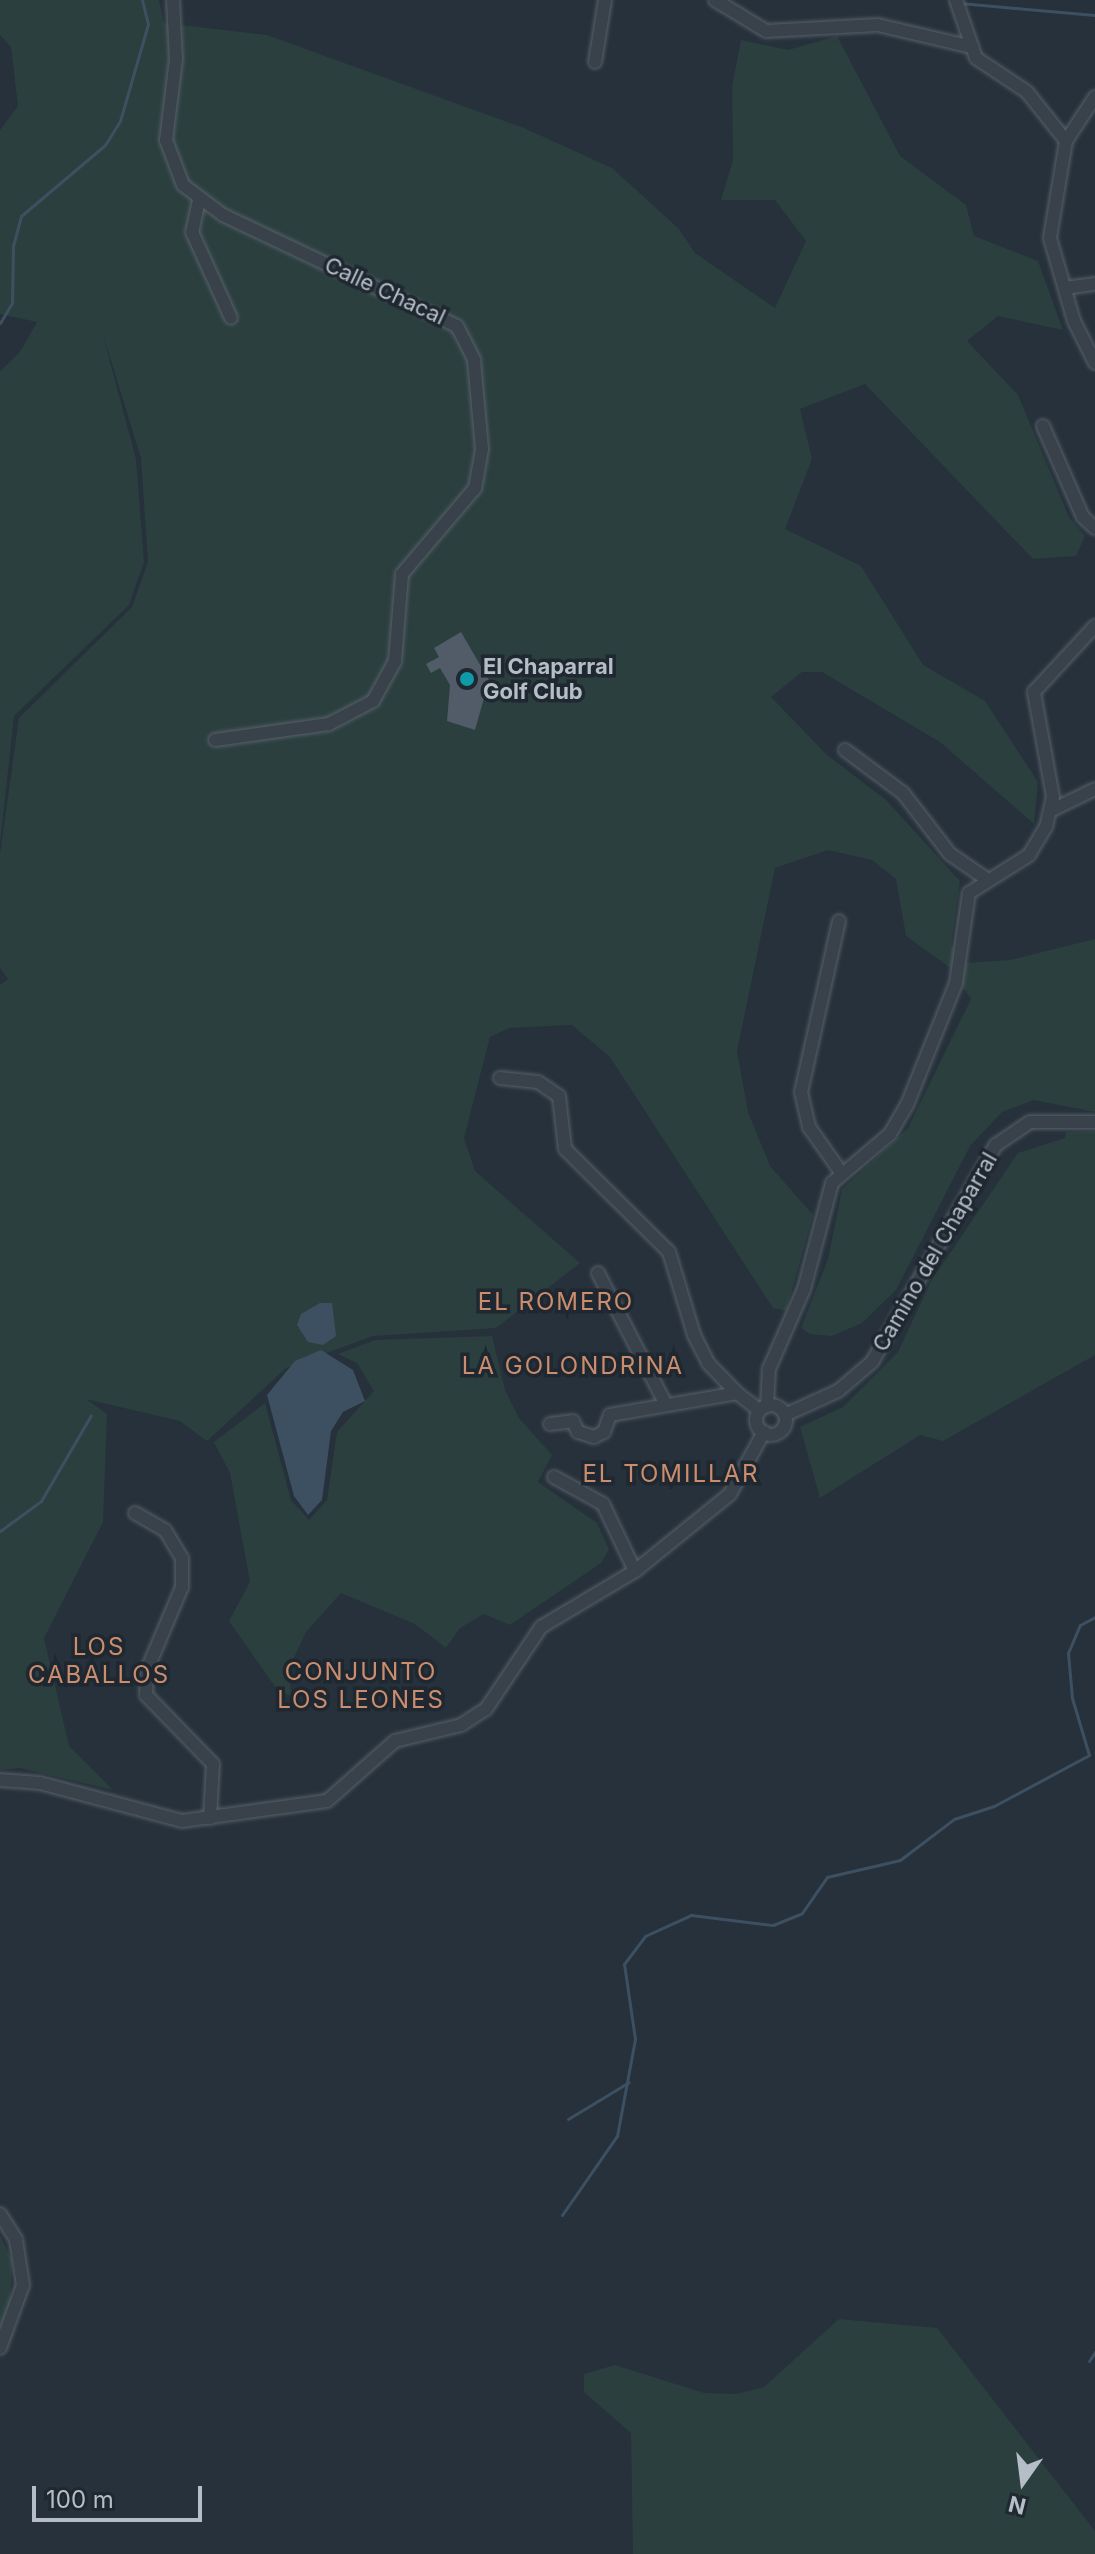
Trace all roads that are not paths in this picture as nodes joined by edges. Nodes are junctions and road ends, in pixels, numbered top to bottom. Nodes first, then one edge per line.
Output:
1 (173, 0) edge
2 (605, 0) edge
3 (715, 0) edge
4 (956, 0) edge
5 (972, 47) junction
6 (595, 62) dead end
7 (1095, 97) edge
8 (1066, 141) junction
9 (199, 200) junction
10 (1095, 284) edge
11 (1065, 288) junction
12 (231, 318) dead end
13 (1095, 363) edge
14 (1043, 426) dead end
15 (1095, 528) edge
16 (1095, 626) edge
17 (215, 740) dead end
18 (845, 750) dead end
19 (1095, 789) edge
20 (1052, 810) junction
21 (985, 878) junction
22 (839, 921) dead end
23 (500, 1078) dead end
24 (1095, 1122) edge
25 (840, 1171) junction
26 (598, 1273) dead end
27 (737, 1393) junction
28 (666, 1405) junction
29 (763, 1408) junction
30 (785, 1415) junction
31 (550, 1424) dead end
32 (764, 1432) junction
33 (554, 1477) dead end
34 (135, 1513) dead end
35 (635, 1571) junction
36 (0, 1780) edge
37 (210, 1818) junction
38 (0, 2214) edge
39 (0, 2348) edge

1 - 9 street, Calle Chacal
2 - 6 street
3 - 5 street
4 - 5 street
5 - 8 street
7 - 8 street
8 - 11 street
9 - 12 street
9 - 17 street, Calle Chacal
10 - 11 street
11 - 13 street
14 - 15 street
16 - 20 street
18 - 21 street
19 - 20 street
20 - 21 street
21 - 25 street
22 - 25 street
23 - 27 street
24 - 30 street, Camino del Chaparral
25 - 29 street
26 - 28 street
27 - 28 street
27 - 29 street
28 - 31 street
29 - 30 street
29 - 32 street
30 - 32 street, Camino del Chaparral
32 - 35 street
33 - 35 street
34 - 37 street
35 - 37 street
36 - 37 street
38 - 39 street

